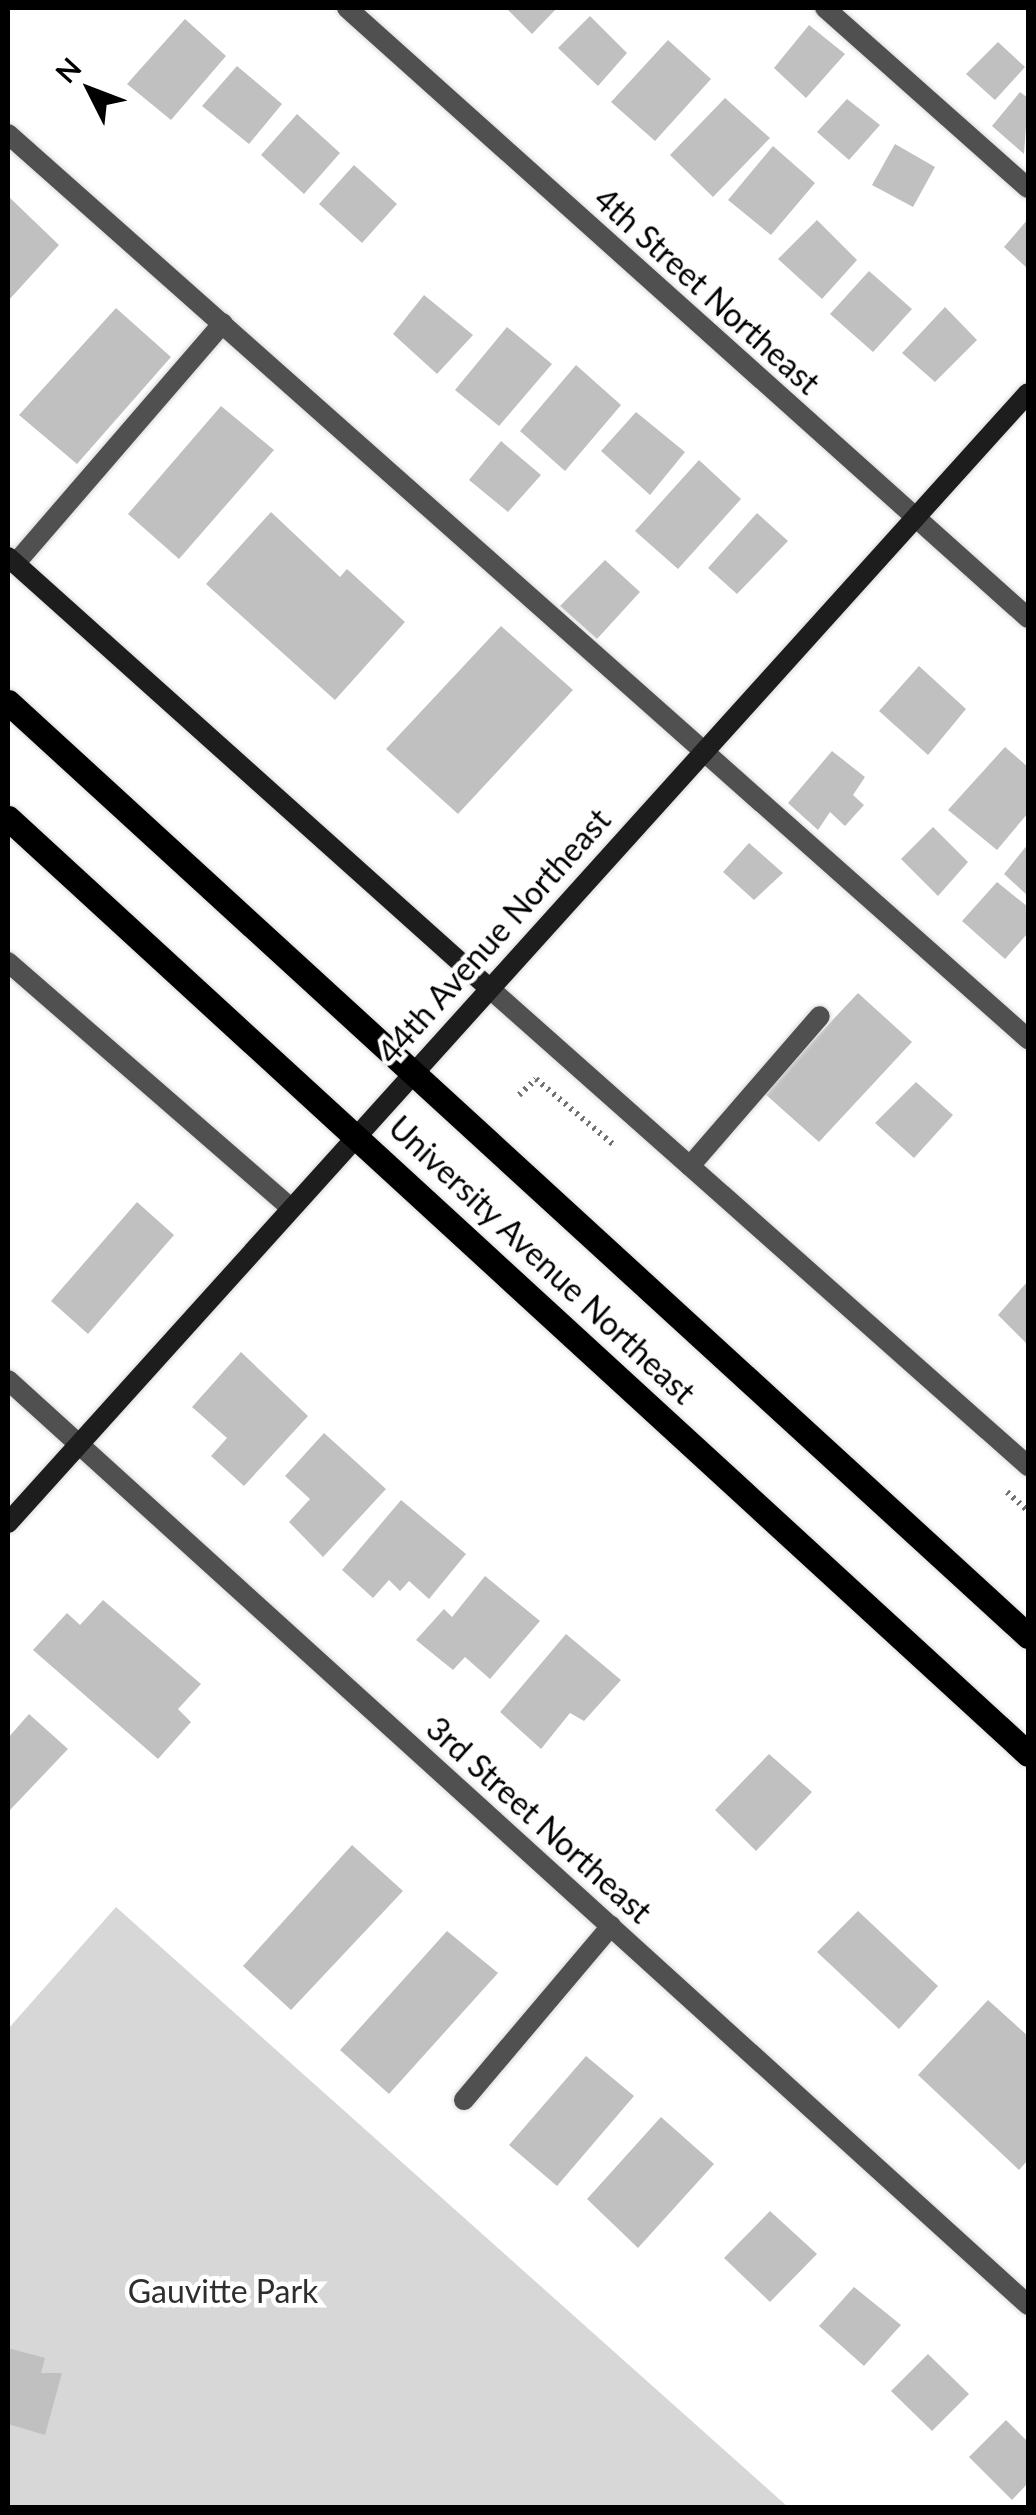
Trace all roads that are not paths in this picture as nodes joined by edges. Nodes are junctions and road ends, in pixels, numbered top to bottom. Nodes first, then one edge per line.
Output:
1 (347, 8) edge
2 (825, 8) edge
3 (8, 134) edge
4 (1028, 188) edge
5 (223, 323) junction
6 (1028, 393) edge
7 (915, 518) junction
8 (11, 560) edge
9 (1028, 618) edge
10 (8, 702) edge
11 (706, 748) junction
12 (8, 818) edge
13 (8, 962) edge
14 (488, 987) junction
15 (820, 1016) dead end
16 (1028, 1039) edge
17 (411, 1072) junction
18 (356, 1133) junction
19 (690, 1166) junction
20 (290, 1208) junction
21 (8, 1380) edge
22 (79, 1442) junction
23 (1028, 1466) edge
24 (8, 1523) edge
25 (1028, 1636) edge
26 (1028, 1754) edge
27 (610, 1926) junction
28 (464, 2100) dead end
29 (1028, 2305) edge

1 - 7 street, 4th Street Northeast
2 - 4 street
3 - 5 street
5 - 8 street
5 - 11 street
6 - 7 street, 44th Avenue Northeast
7 - 9 street, 4th Street Northeast
7 - 11 street, 44th Avenue Northeast
8 - 14 street
10 - 17 main road, University Avenue Northeast
11 - 14 street, 44th Avenue Northeast
11 - 16 street
12 - 18 main road, University Avenue Northeast
13 - 20 street
14 - 17 street, 44th Avenue Northeast
14 - 19 street
15 - 19 street
17 - 18 street, 44th Avenue Northeast
17 - 25 main road, University Avenue Northeast
18 - 20 street, 44th Avenue Northeast
18 - 26 main road, University Avenue Northeast
19 - 23 street
20 - 22 street, 44th Avenue Northeast
21 - 22 street, 3rd Street Northeast
22 - 24 street, 44th Avenue Northeast
22 - 27 street, 3rd Street Northeast
27 - 28 street
27 - 29 street, 3rd Street Northeast

